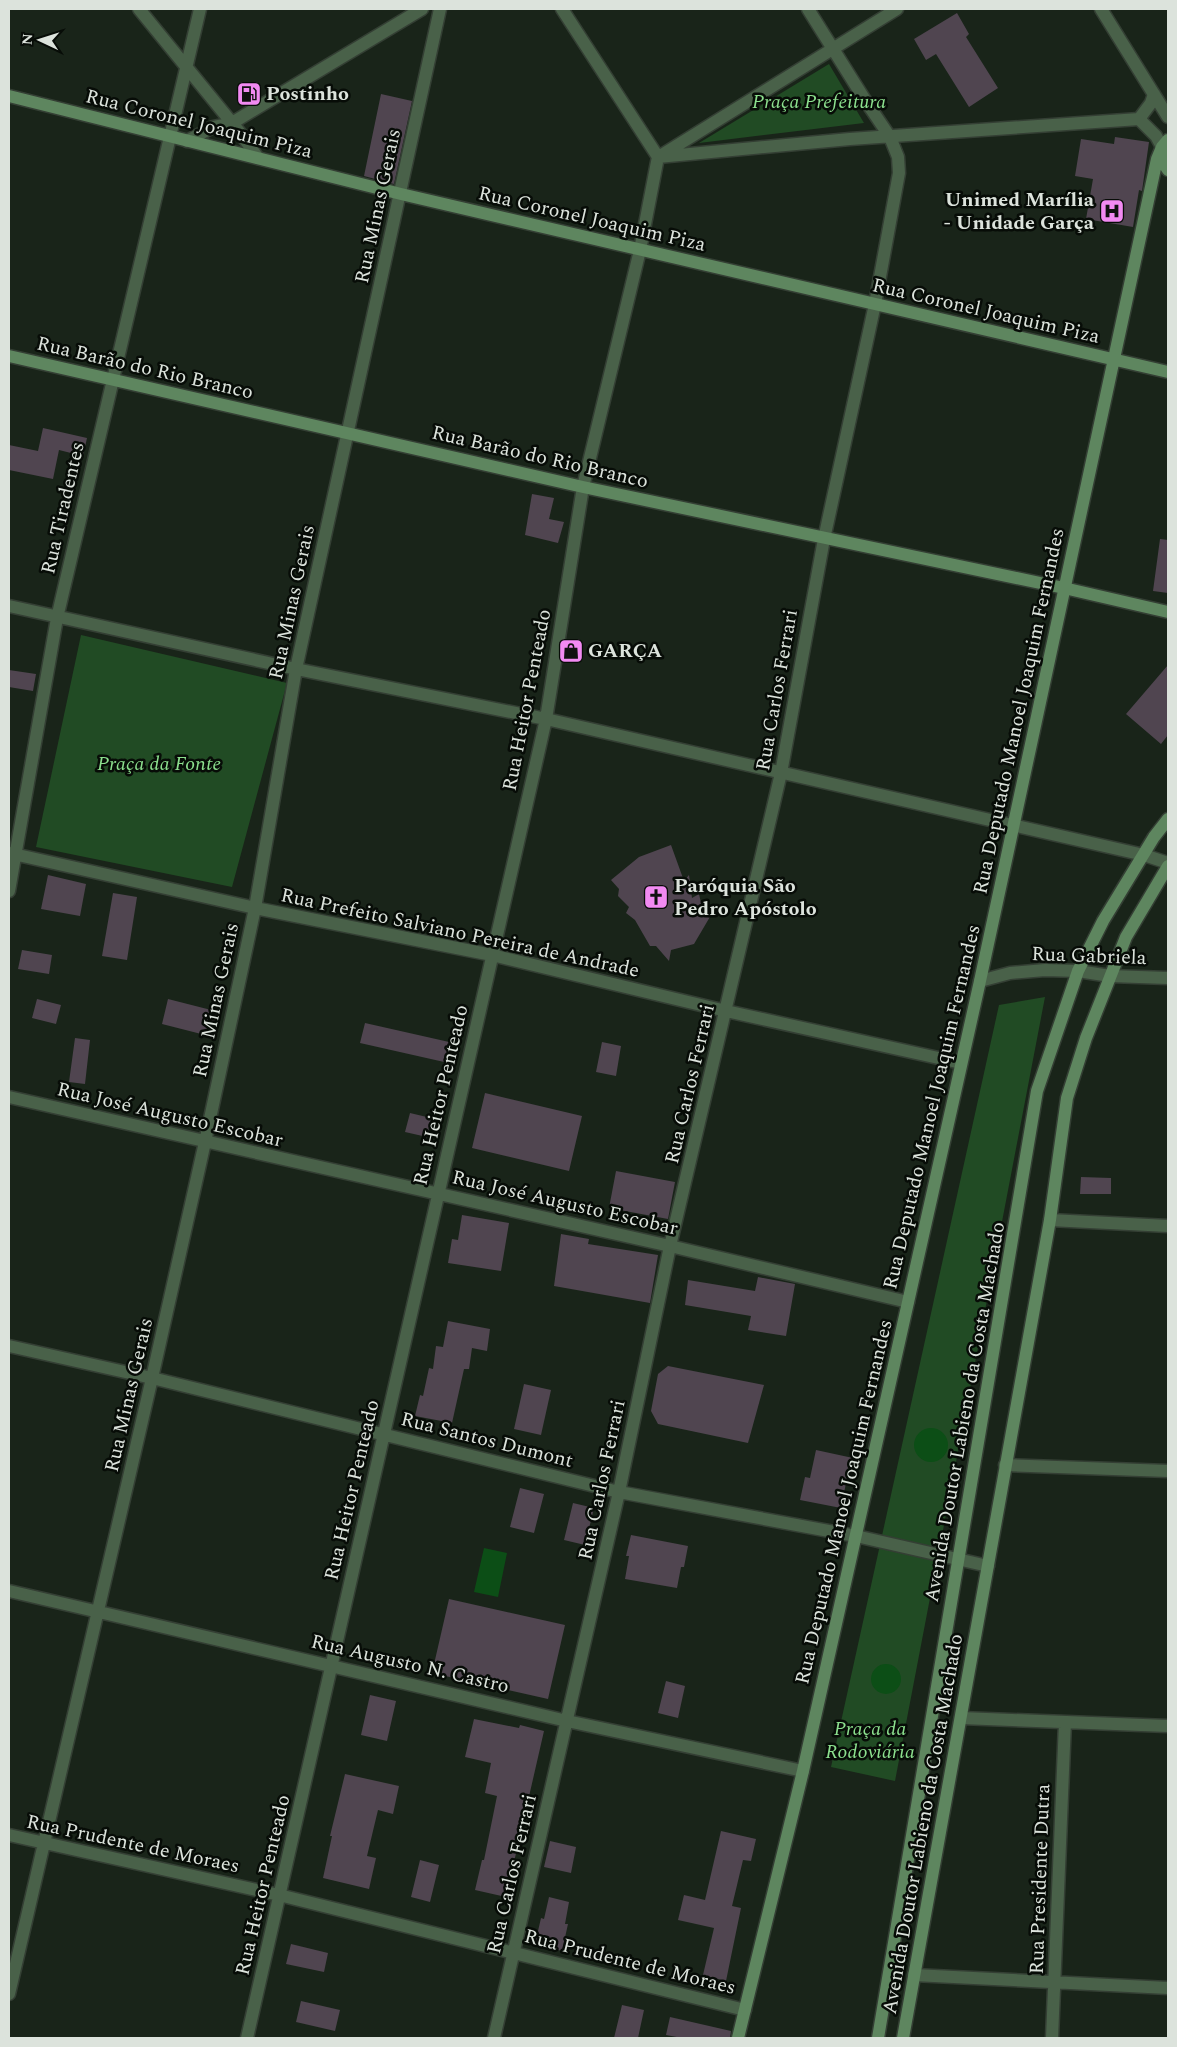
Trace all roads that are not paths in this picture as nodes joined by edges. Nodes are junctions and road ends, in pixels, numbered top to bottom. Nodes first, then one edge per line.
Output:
1 (139, 9) edge
2 (200, 9) edge
3 (422, 9) edge
4 (440, 9) edge
5 (562, 9) edge
6 (808, 9) edge
7 (897, 9) edge
8 (1101, 9) edge
9 (832, 48) junction
10 (186, 65) junction
11 (1154, 94) junction
12 (9, 96) edge
13 (1168, 117) edge
14 (1139, 120) junction
15 (232, 123) junction
16 (890, 136) junction
17 (170, 137) junction
18 (187, 141) junction
19 (1165, 144) edge
20 (658, 157) junction
21 (258, 158) junction
22 (1168, 170) edge
23 (401, 194) junction
24 (640, 250) junction
25 (875, 304) junction
26 (9, 356) edge
27 (1115, 360) junction
28 (1168, 372) edge
29 (113, 380) junction
30 (347, 433) junction
31 (583, 487) junction
32 (824, 539) junction
33 (1064, 588) junction
34 (9, 606) edge
35 (1168, 612) edge
36 (57, 618) junction
37 (296, 670) junction
38 (546, 719) junction
39 (781, 773) junction
40 (1168, 819) edge
41 (1014, 826) junction
42 (12, 854) edge
43 (1144, 855) junction
44 (1168, 864) edge
45 (9, 891) edge
46 (255, 908) junction
47 (492, 954) junction
48 (1078, 971) junction
49 (1110, 976) junction
50 (1168, 978) edge
51 (980, 982) junction
52 (726, 1011) junction
53 (961, 1063) junction
54 (9, 1097) edge
55 (205, 1142) junction
56 (438, 1194) junction
57 (1050, 1220) junction
58 (1168, 1226) edge
59 (670, 1246) junction
60 (908, 1302) junction
61 (9, 1346) edge
62 (152, 1378) junction
63 (384, 1434) junction
64 (1005, 1465) junction
65 (1168, 1471) edge
66 (619, 1492) junction
67 (856, 1536) junction
68 (959, 1560) junction
69 (988, 1566) junction
70 (9, 1591) edge
71 (98, 1610) junction
72 (332, 1665) junction
73 (961, 1718) junction
74 (567, 1721) junction
75 (1065, 1722) junction
76 (1168, 1726) edge
77 (803, 1771) junction
78 (9, 1835) edge
79 (44, 1844) junction
80 (279, 1895) junction
81 (514, 1952) junction
82 (914, 1975) junction
83 (1054, 1983) junction
84 (1168, 1988) edge
85 (9, 1994) edge
86 (744, 2016) junction
87 (247, 2038) edge
88 (494, 2038) edge
89 (739, 2038) edge
90 (878, 2038) edge
91 (903, 2038) edge
92 (1052, 2038) edge

1 - 10 street
2 - 10 street, Rua Tiradentes
3 - 15 street
4 - 23 street, Rua Minas Gerais
5 - 20 street
6 - 9 street, Rua Carlos Ferrari
7 - 9 street
8 - 11 street
9 - 16 street, Rua Carlos Ferrari
9 - 20 street
10 - 15 street
10 - 17 street, Rua Tiradentes
11 - 13 street
11 - 14 street
12 - 17 main road, Rua Coronel Joaquim Piza
14 - 16 street
14 - 19 street
15 - 18 street
15 - 21 street
16 - 20 street
16 - 25 street, Rua Carlos Ferrari
17 - 18 main road, Rua Coronel Joaquim Piza
17 - 29 street, Rua Tiradentes
18 - 21 main road, Rua Coronel Joaquim Piza
19 - 22 main road
19 - 27 main road, Rua Deputado Manoel Joaquim Fernandes
20 - 24 street, Rua Heitor Penteado
21 - 23 main road, Rua Coronel Joaquim Piza
23 - 24 main road, Rua Coronel Joaquim Piza
23 - 30 street, Rua Minas Gerais
24 - 25 main road, Rua Coronel Joaquim Piza
24 - 31 street, Rua Heitor Penteado
25 - 27 main road, Rua Coronel Joaquim Piza
25 - 32 street, Rua Carlos Ferrari
26 - 29 main road, Rua Barão do Rio Branco
27 - 28 main road, Rua Coronel Joaquim Piza
27 - 33 main road, Rua Deputado Manoel Joaquim Fernandes
29 - 30 main road, Rua Barão do Rio Branco
29 - 36 street, Rua Tiradentes
30 - 31 main road, Rua Barão do Rio Branco
30 - 37 street, Rua Minas Gerais
31 - 32 main road, Rua Barão do Rio Branco
31 - 38 street, Rua Heitor Penteado
32 - 33 main road, Rua Barão do Rio Branco
32 - 39 street, Rua Carlos Ferrari
33 - 35 main road, Rua Barão do Rio Branco
33 - 41 main road, Rua Deputado Manoel Joaquim Fernandes
34 - 36 street
36 - 37 street
36 - 42 street, Rua Tiradentes
37 - 38 street
37 - 46 street, Rua Minas Gerais
38 - 39 street
38 - 47 street, Rua Heitor Penteado
39 - 41 street
39 - 52 street, Rua Carlos Ferrari
40 - 43 main road, Avenida Doutor Labieno da Costa Machado
41 - 43 street
41 - 51 main road, Rua Deputado Manoel Joaquim Fernandes
42 - 45 street, Rua Tiradentes
42 - 46 street, Rua Prefeito Salviano Pereira de Andrade
43 - 44 street
43 - 48 main road, Avenida Doutor Labieno da Costa Machado
44 - 49 main road, Avenida Doutor Labieno da Costa Machado
46 - 47 street, Rua Prefeito Salviano Pereira de Andrade
46 - 55 street, Rua Minas Gerais
47 - 52 street, Rua Prefeito Salviano Pereira de Andrade
47 - 56 street, Rua Heitor Penteado
48 - 49 street, Rua Gabriela
48 - 51 street, Rua Gabriela
48 - 68 main road, Avenida Doutor Labieno da Costa Machado
49 - 50 street, Rua Gabriela
49 - 57 main road, Avenida Doutor Labieno da Costa Machado
51 - 53 main road, Rua Deputado Manoel Joaquim Fernandes
52 - 53 street, Rua Prefeito Salviano Pereira de Andrade
52 - 59 street, Rua Carlos Ferrari
53 - 60 main road, Rua Deputado Manoel Joaquim Fernandes
54 - 55 street, Rua José Augusto Escobar
55 - 56 street, Rua José Augusto Escobar
55 - 62 street, Rua Minas Gerais
56 - 59 street, Rua José Augusto Escobar
56 - 63 street, Rua Heitor Penteado
57 - 58 street
57 - 64 main road, Avenida Doutor Labieno da Costa Machado
59 - 60 street, Rua José Augusto Escobar
59 - 66 street, Rua Carlos Ferrari
60 - 67 main road, Rua Deputado Manoel Joaquim Fernandes
61 - 62 street, Rua Santos Dumont
62 - 63 street, Rua Santos Dumont
62 - 71 street, Rua Minas Gerais
63 - 66 street, Rua Santos Dumont
63 - 72 street, Rua Heitor Penteado
64 - 65 street
64 - 69 main road, Avenida Doutor Labieno da Costa Machado
66 - 67 street, Rua Santos Dumont
66 - 74 street, Rua Carlos Ferrari
67 - 68 street, Rua Santos Dumont
67 - 77 main road, Rua Deputado Manoel Joaquim Fernandes
68 - 69 street, Rua Santos Dumont
68 - 90 main road, Avenida Doutor Labieno da Costa Machado
69 - 73 main road, Avenida Doutor Labieno da Costa Machado
70 - 71 street, Rua Augusto N. Castro
71 - 72 street, Rua Augusto N. Castro
71 - 79 street, Rua Minas Gerais
72 - 74 street, Rua Augusto N. Castro
72 - 80 street, Rua Heitor Penteado
73 - 75 street
73 - 82 main road, Avenida Doutor Labieno da Costa Machado
74 - 77 street, Rua Augusto N. Castro
74 - 81 street, Rua Carlos Ferrari
75 - 76 street
75 - 83 street, Rua Presidente Dutra
77 - 86 main road, Rua Deputado Manoel Joaquim Fernandes
78 - 79 street, Rua Prudente de Moraes
79 - 80 street, Rua Prudente de Moraes
79 - 85 street, Rua Minas Gerais
80 - 81 street, Rua Prudente de Moraes
80 - 87 street, Rua Heitor Penteado
81 - 86 street, Rua Prudente de Moraes
81 - 88 street, Rua Carlos Ferrari
82 - 83 street
82 - 91 main road, Avenida Doutor Labieno da Costa Machado
83 - 84 street
83 - 92 street, Rua Presidente Dutra
86 - 89 main road, Rua Deputado Manoel Joaquim Fernandes

